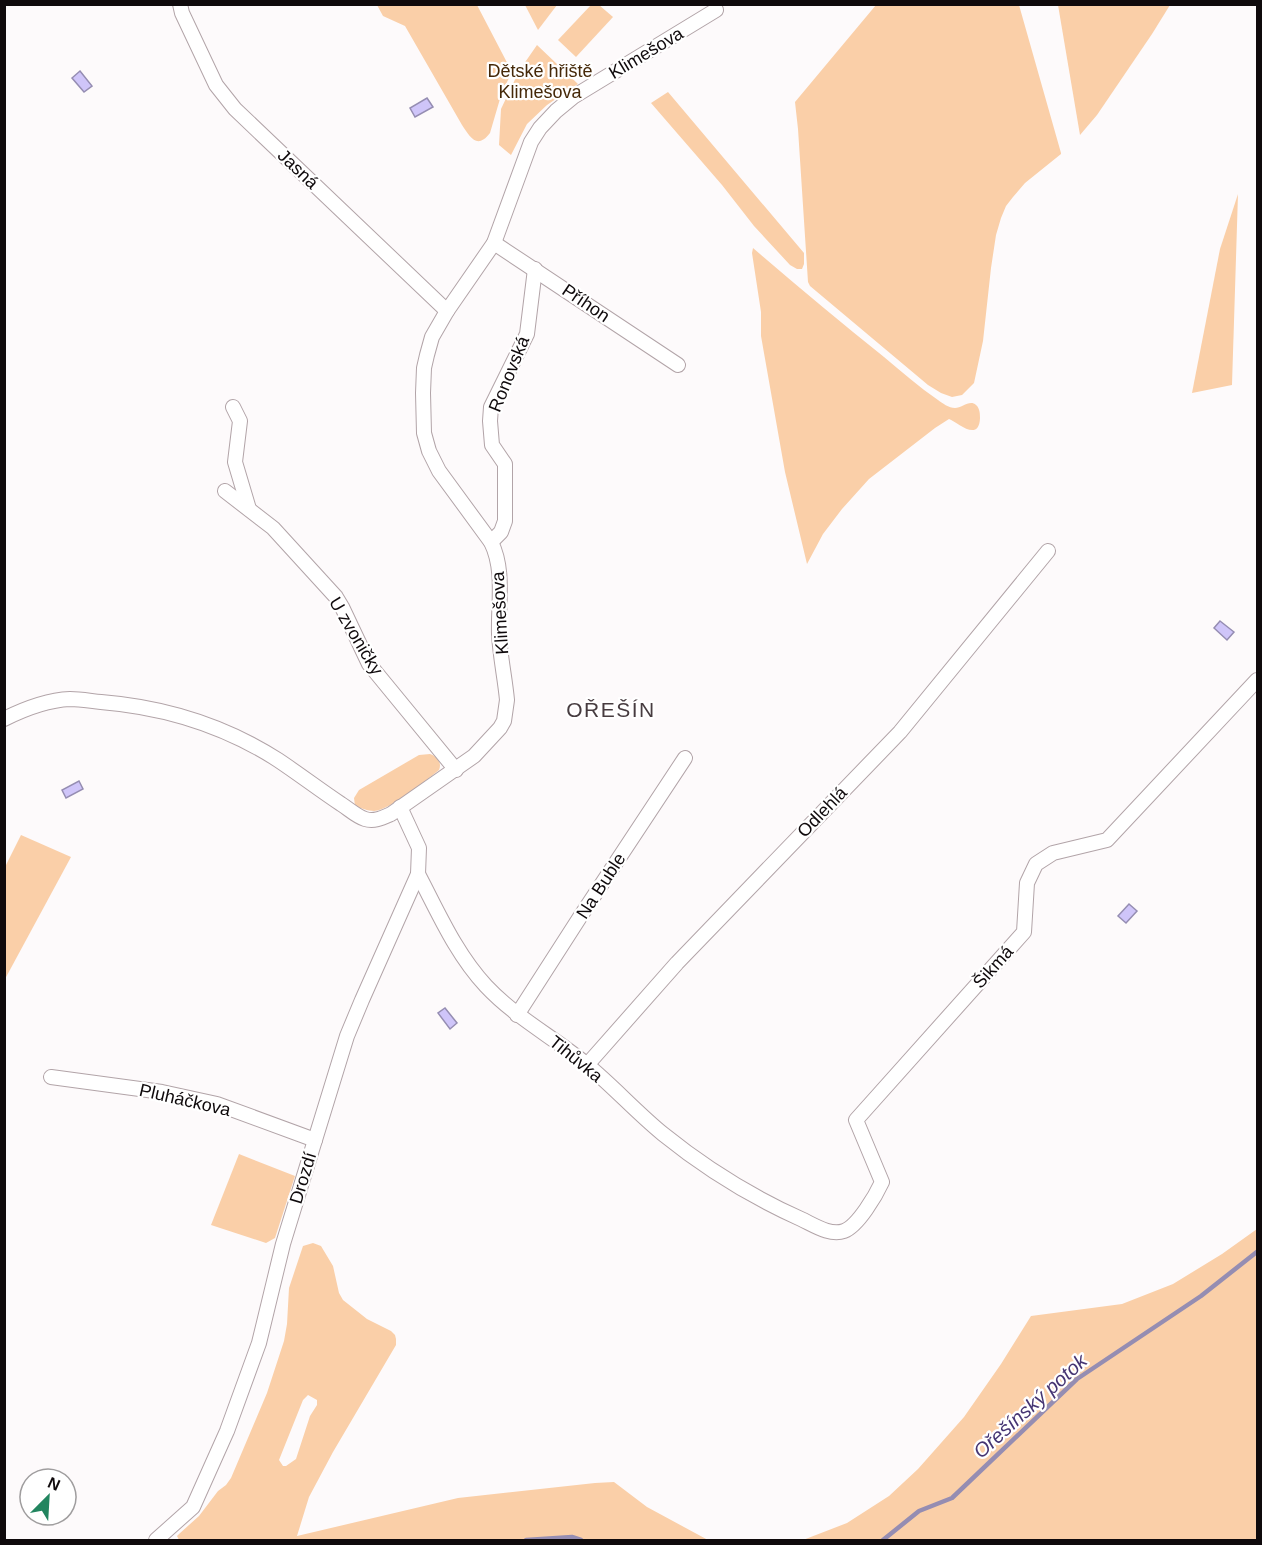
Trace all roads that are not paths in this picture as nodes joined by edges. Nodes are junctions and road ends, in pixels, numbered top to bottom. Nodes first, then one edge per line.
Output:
1 (180, 4) edge
2 (716, 10) dead end
3 (494, 243) junction
4 (536, 269) junction
5 (447, 311) junction
6 (678, 365) dead end
7 (233, 407) dead end
8 (225, 491) dead end
9 (249, 509) junction
10 (491, 542) junction
11 (1048, 551) dead end
12 (1257, 680) edge
13 (4, 719) edge
14 (685, 758) dead end
15 (456, 770) junction
16 (400, 807) junction
17 (418, 874) junction
18 (517, 1015) junction
19 (587, 1065) junction
20 (51, 1077) dead end
21 (315, 1140) junction
22 (773, 1206) joint
23 (156, 1540) edge

1 - 5 street, Jasná
2 - 3 street, Klimešova
3 - 4 street, Příhon
3 - 5 street, Klimešova
4 - 6 street, Příhon
4 - 10 street, Ronovská
5 - 10 street, Klimešova
7 - 9 street
8 - 9 street, U zvoničky
9 - 15 street, U zvoničky
10 - 15 street, Klimešova
11 - 19 street, Odlehlá
12 - 22 street, Šikmá
13 - 16 street, Klimešova
14 - 18 street, Na Buble
15 - 16 street, Klimešova
16 - 17 street, Drozdí
17 - 18 street, Tihůvka
17 - 21 street, Drozdí
18 - 19 street, Tihůvka
19 - 22 street, Tihůvka
20 - 21 street, Pluháčkova
21 - 23 street, Drozdí

